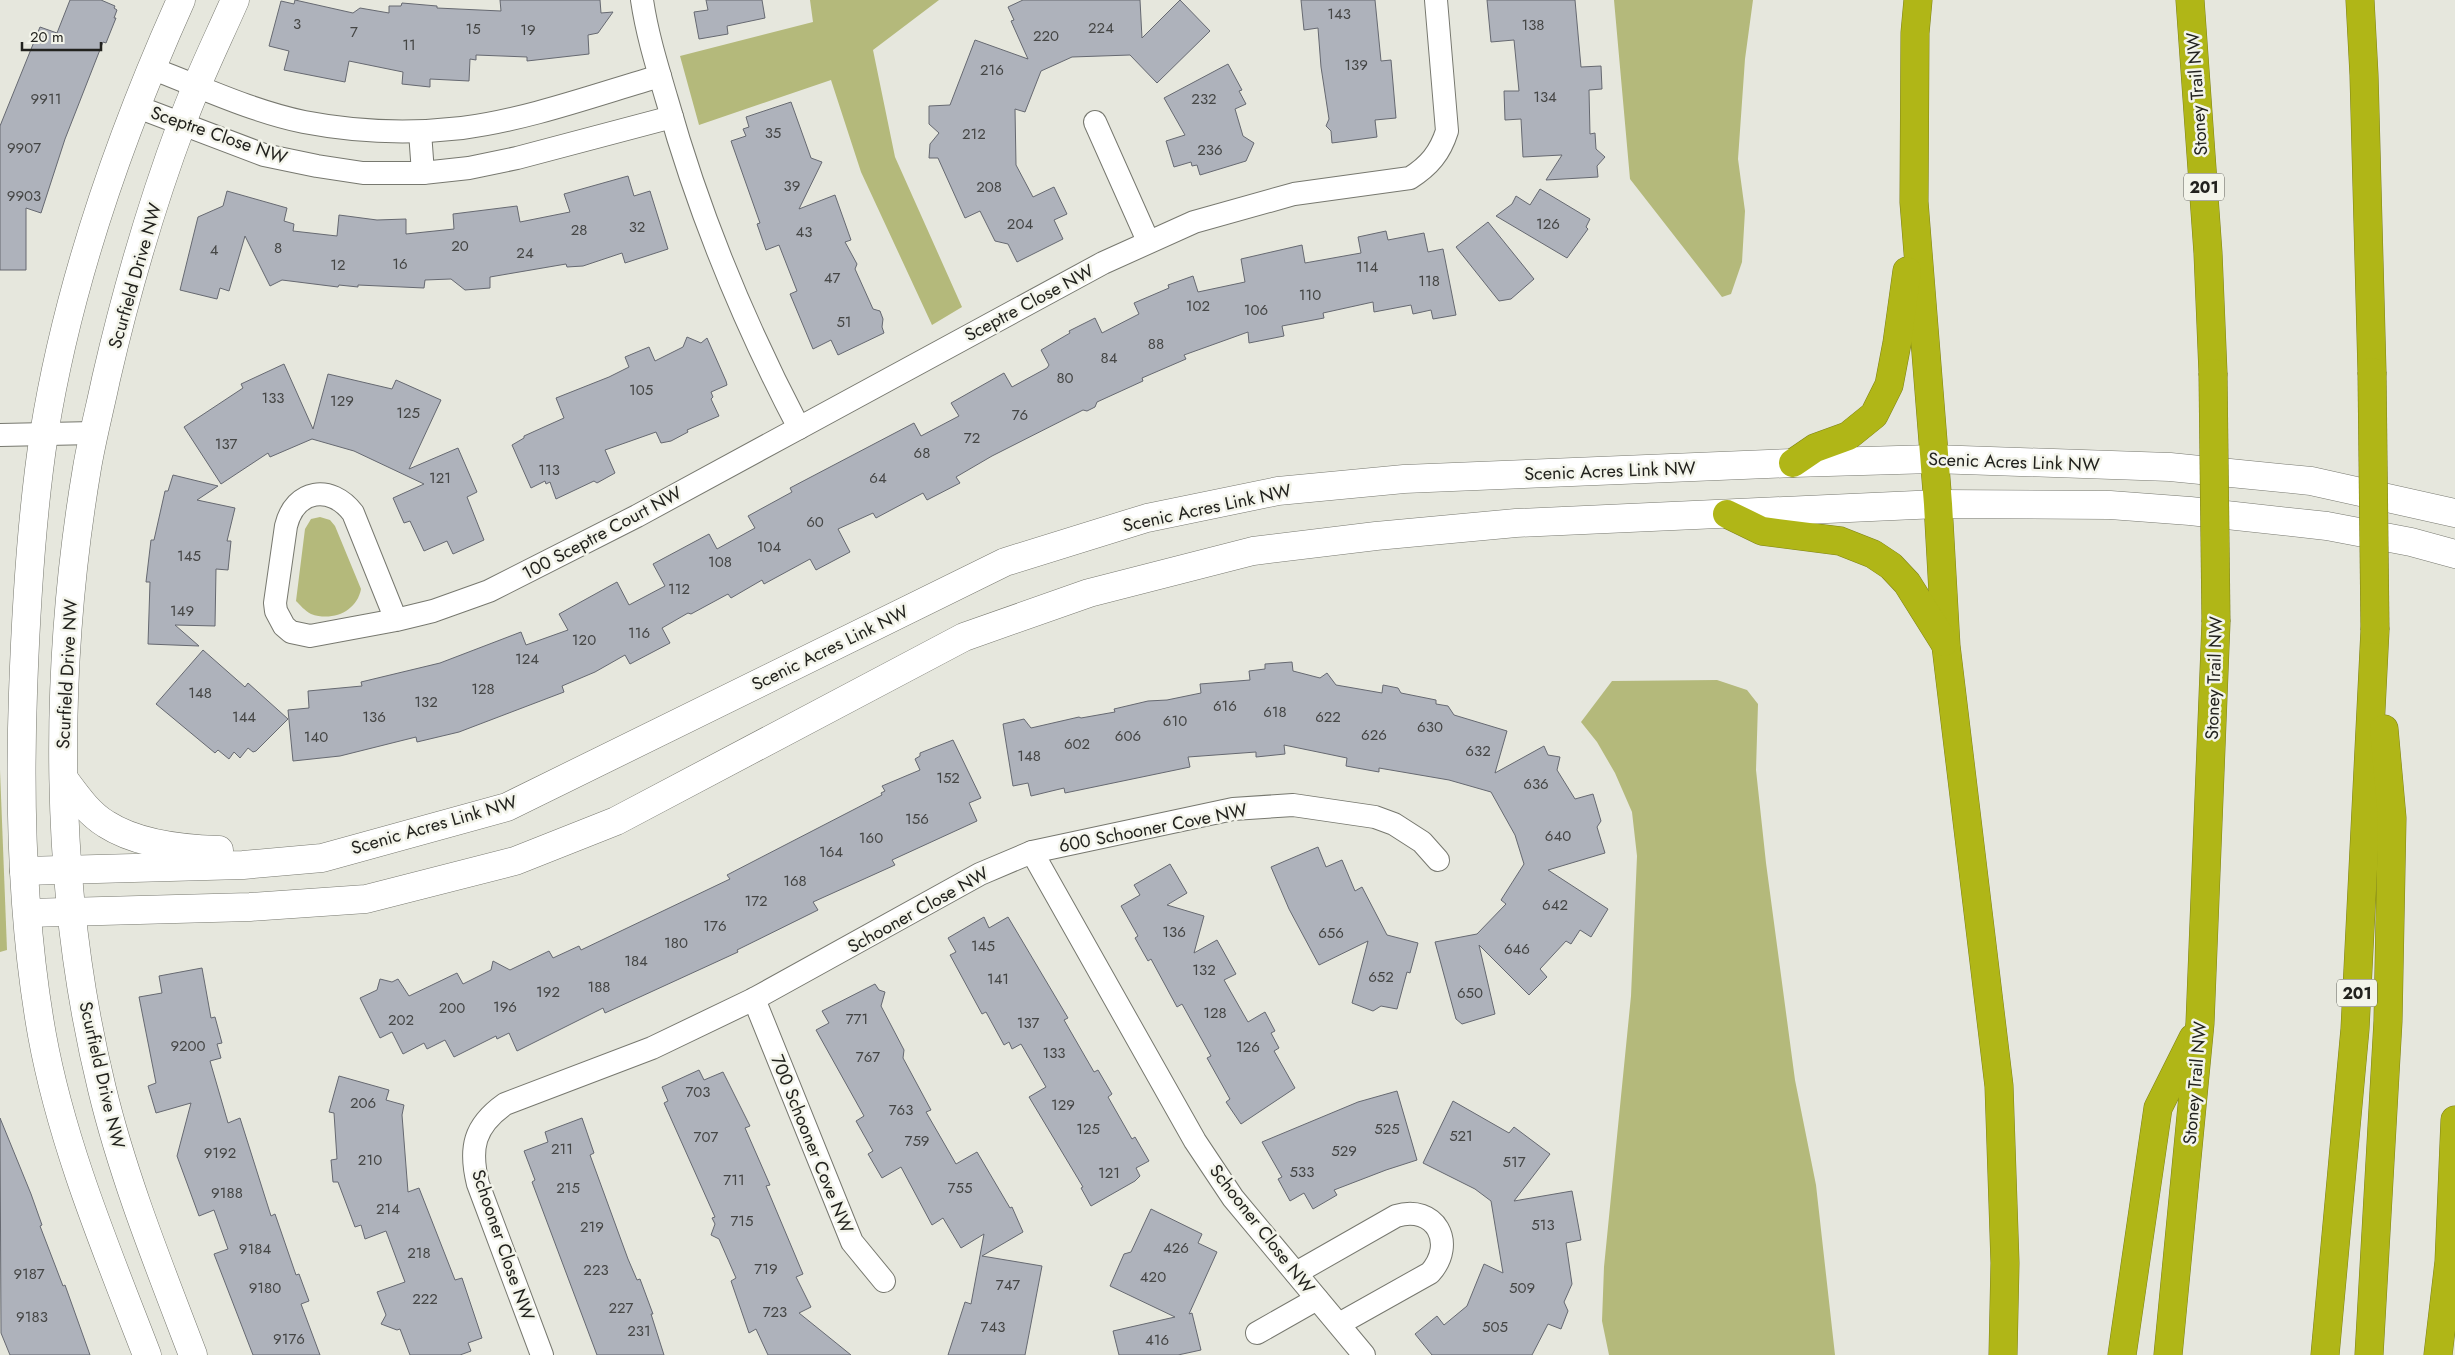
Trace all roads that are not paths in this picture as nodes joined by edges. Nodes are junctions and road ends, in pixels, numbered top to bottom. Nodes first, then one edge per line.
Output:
1 (181, 0) edge
2 (235, 0) edge
3 (642, 0) edge
4 (1436, 0) edge
5 (1918, 0) edge
6 (2190, 0) edge
7 (2360, 0) edge
8 (151, 68) junction
9 (660, 76) junction
10 (197, 85) junction
11 (135, 106) junction
12 (672, 117) junction
13 (1095, 122) dead end
14 (182, 124) junction
15 (420, 132) junction
16 (423, 173) junction
17 (1914, 202) junction
18 (1148, 241) junction
19 (799, 428) junction
20 (94, 433) junction
21 (44, 434) junction
22 (0, 435) edge
23 (1933, 459) junction
24 (1792, 463) junction
25 (1938, 504) junction
26 (2455, 513) edge
27 (1727, 514) junction
28 (2455, 554) edge
29 (396, 620) junction
30 (2375, 630) junction
31 (1946, 646) junction
32 (64, 779) junction
33 (1032, 852) junction
34 (322, 858) junction
35 (1438, 860) dead end
36 (69, 870) junction
37 (24, 871) junction
38 (72, 912) junction
39 (28, 913) junction
40 (754, 999) junction
41 (2200, 1023) junction
42 (2455, 1120) edge
43 (1296, 1273) junction
44 (884, 1281) dead end
45 (1317, 1299) junction
46 (1339, 1324) junction
47 (1257, 1333) dead end
48 (147, 1355) edge
49 (193, 1355) edge
50 (542, 1355) edge
51 (1364, 1355) edge
52 (2003, 1355) edge
53 (2122, 1355) edge
54 (2168, 1355) edge
55 (2324, 1355) edge
56 (2369, 1355) edge
57 (2438, 1355) edge

1 - 8 street
2 - 10 street, Scurfield Drive NW
3 - 9 street
4 - 18 street, Sceptre Close NW
5 - 17 highway
6 - 41 highway, Stoney Trail NW / 201, bridge
7 - 30 highway, 201, bridge
8 - 10 street
8 - 11 street
9 - 12 street
9 - 15 street
10 - 14 street, Scurfield Drive NW
10 - 15 street
11 - 14 street, Sceptre Close NW
11 - 21 street
12 - 16 street, Sceptre Close NW
12 - 19 street
13 - 18 street
14 - 16 street, Sceptre Close NW
14 - 20 street, Scurfield Drive NW
15 - 16 street
17 - 23 highway
17 - 24 highway
18 - 19 street, Sceptre Close NW
19 - 29 street, 100 Sceptre Court NW
20 - 21 street
20 - 32 street, Scurfield Drive NW
21 - 22 street
21 - 37 street
23 - 24 street, Scenic Acres Link NW
23 - 25 highway
23 - 26 street, Scenic Acres Link NW
24 - 34 street, Scenic Acres Link NW
25 - 27 street
25 - 28 street
25 - 31 highway
27 - 31 highway
27 - 38 street
29 - 29 street, 100 Sceptre Court NW
30 - 55 highway, 201
30 - 56 highway
31 - 52 highway
32 - 34 street
32 - 36 street, Scurfield Drive NW
33 - 35 street, 600 Schooner Cove NW
33 - 40 street, Schooner Close NW
33 - 43 street, Schooner Close NW
34 - 36 street, Scenic Acres Link NW
36 - 37 street, Scenic Acres Link NW
36 - 38 street, Scurfield Drive NW
37 - 39 street
38 - 39 street
38 - 49 street, Scurfield Drive NW
39 - 48 street
40 - 44 street, 700 Schooner Cove NW
40 - 50 street, Schooner Close NW
41 - 53 highway
41 - 54 highway, Stoney Trail NW / 201
42 - 57 highway
43 - 45 street, Schooner Close NW
43 - 46 street
45 - 46 street, Schooner Close NW
45 - 47 street
46 - 51 street, Schooner Close NW

